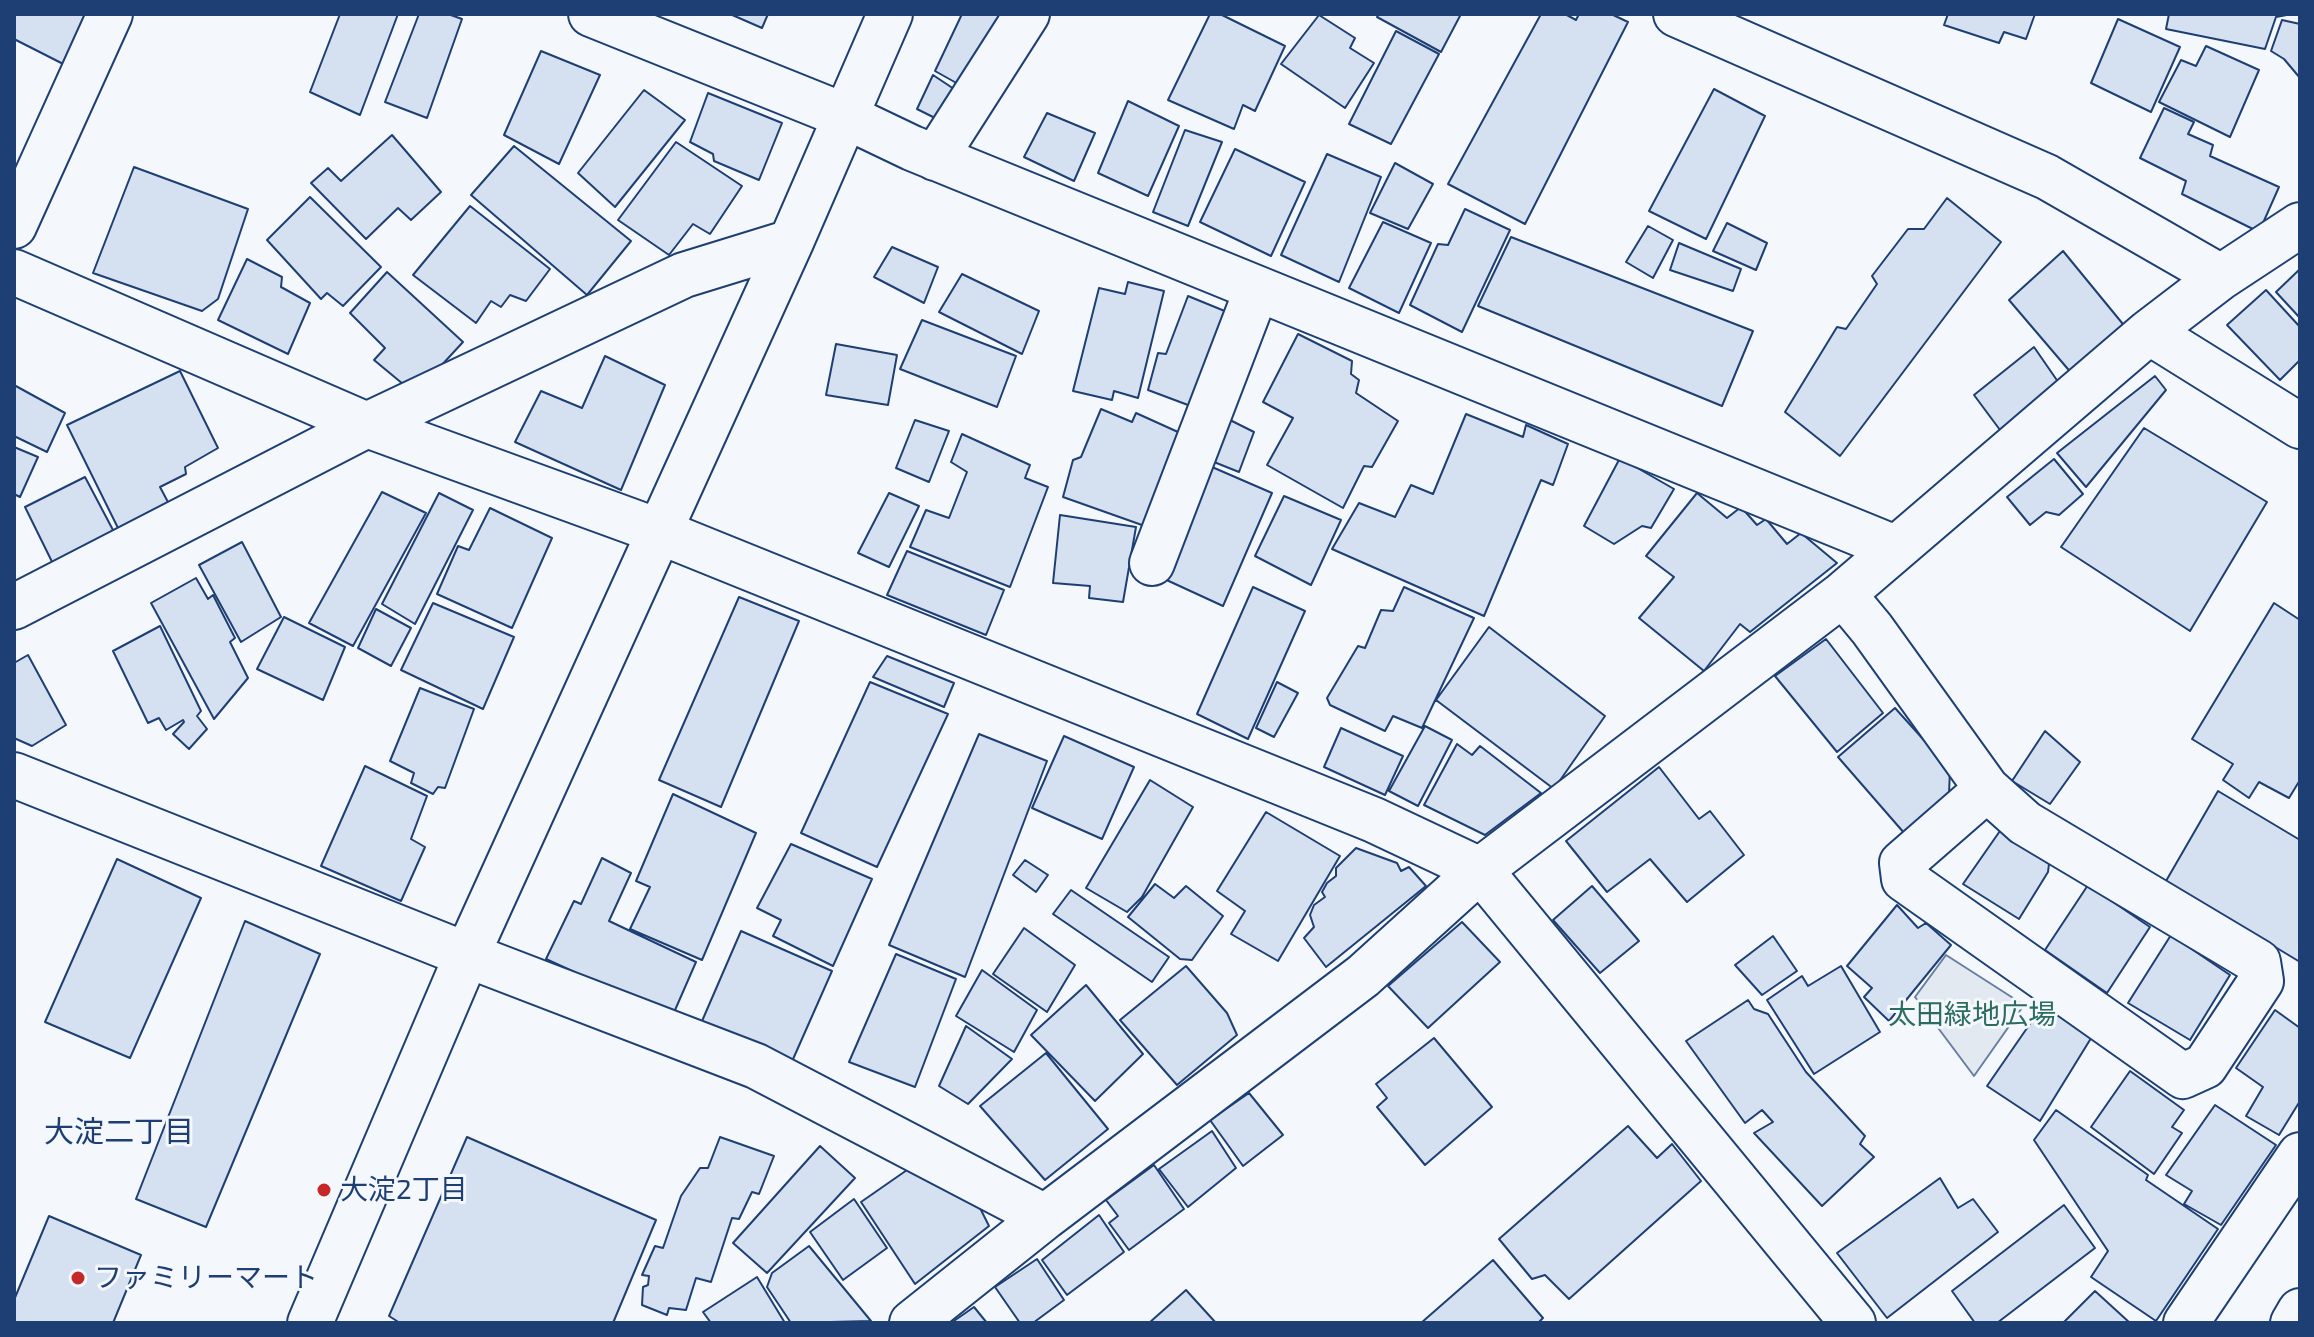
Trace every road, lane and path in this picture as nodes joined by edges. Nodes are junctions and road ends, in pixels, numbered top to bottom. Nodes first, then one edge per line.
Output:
1 (110, 14) edge
2 (591, 14) edge
3 (890, 14) edge
4 (1027, 14) edge
5 (1676, 14) edge
6 (845, 116) junction
7 (935, 158) junction
8 (2300, 225) edge
9 (14, 226) edge
10 (791, 242) junction
11 (14, 272) edge
12 (2221, 277) junction
13 (1257, 289) junction
14 (2149, 332) junction
15 (367, 425) junction
16 (2300, 426) edge
17 (658, 531) junction
18 (1895, 548) junction
19 (1152, 563) dead end
20 (1843, 594) junction
21 (14, 607) edge
22 (14, 775) edge
23 (1987, 789) junction
24 (1480, 870) junction
25 (467, 955) junction
26 (2300, 1155) edge
27 (1045, 1217) junction
28 (2300, 1311) edge
29 (310, 1323) edge
30 (912, 1323) edge
31 (1853, 1323) edge
32 (2186, 1323) edge
33 (2293, 1323) edge

1 - 9 street
2 - 6 street
3 - 6 street
4 - 7 street
5 - 12 street
6 - 7 street
6 - 10 street
7 - 13 street
8 - 12 street
10 - 15 street
10 - 17 street
11 - 15 street
12 - 14 street
13 - 18 street
13 - 19 street
14 - 16 street
14 - 18 street
15 - 17 street
15 - 21 street
17 - 24 street
17 - 25 street
18 - 20 street
20 - 23 street
20 - 24 street
22 - 25 street
23 - 23 street
24 - 27 street
24 - 31 street
25 - 27 street
25 - 29 street
26 - 32 street
27 - 30 street
28 - 33 street

